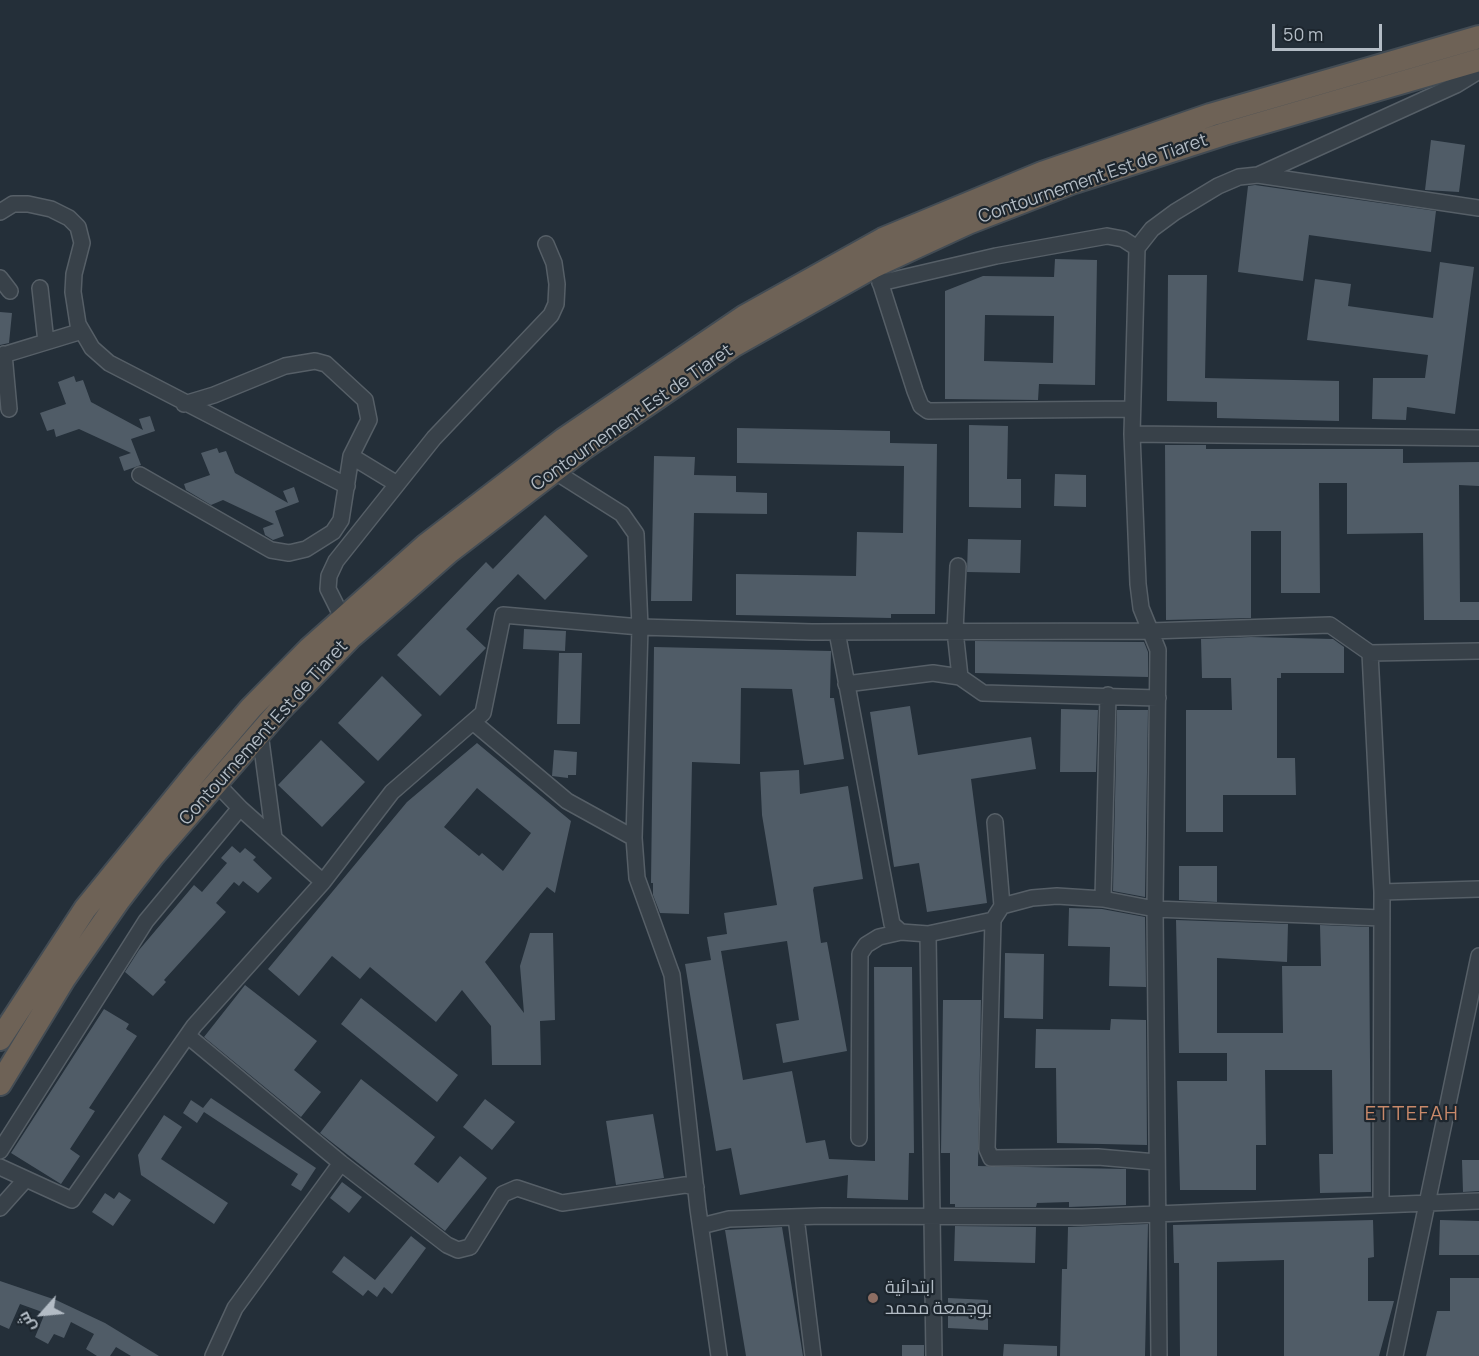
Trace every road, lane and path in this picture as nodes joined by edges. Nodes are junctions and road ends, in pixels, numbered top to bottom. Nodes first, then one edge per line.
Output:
1 (1479, 37) edge
2 (1479, 60) edge
3 (1479, 71) edge
4 (1258, 175) junction
5 (1479, 208) edge
6 (0, 212) edge
7 (546, 244) dead end
8 (1137, 248) junction
9 (878, 275) junction
10 (0, 278) edge
11 (40, 288) dead end
12 (10, 291) dead end
13 (82, 332) junction
14 (45, 342) junction
15 (2, 355) edge
16 (184, 404) junction
17 (9, 408) dead end
18 (1131, 409) junction
19 (1132, 434) junction
20 (1479, 438) edge
21 (351, 456) junction
22 (554, 471) junction
23 (140, 475) dead end
24 (397, 484) junction
25 (347, 486) junction
26 (958, 566) dead end
27 (343, 619) junction
28 (640, 627) junction
29 (955, 631) junction
30 (1150, 631) junction
31 (837, 632) junction
32 (1479, 651) edge
33 (1370, 653) junction
34 (960, 676) junction
35 (846, 684) junction
36 (1108, 695) junction
37 (1158, 698) junction
38 (473, 722) junction
39 (260, 733) junction
40 (216, 783) junction
41 (240, 808) junction
42 (995, 822) dead end
43 (274, 838) junction
44 (634, 838) junction
45 (323, 882) junction
46 (1479, 889) edge
47 (1382, 892) junction
48 (1103, 899) junction
49 (1002, 906) junction
50 (1155, 909) junction
51 (1382, 918) junction
52 (993, 920) junction
53 (901, 932) junction
54 (928, 934) junction
55 (1479, 956) edge
56 (1, 1035) edge
57 (188, 1036) junction
58 (0, 1083) edge
59 (860, 1138) dead end
60 (0, 1151) edge
61 (1156, 1162) junction
62 (341, 1163) junction
63 (0, 1167) edge
64 (25, 1180) junction
65 (696, 1187) junction
66 (1479, 1201) edge
67 (1428, 1202) junction
68 (1381, 1205) junction
69 (0, 1208) edge
70 (1156, 1214) junction
71 (932, 1216) junction
72 (796, 1217) junction
73 (701, 1226) junction
74 (213, 1356) edge
75 (719, 1356) edge
76 (813, 1356) edge
77 (934, 1356) edge
78 (1159, 1356) edge
79 (1395, 1356) edge

1 - 27 highway, Contournement Est de Tiaret
2 - 9 highway, Contournement Est de Tiaret
3 - 4 street
4 - 5 street
4 - 8 street
6 - 13 street
7 - 24 street
8 - 9 street
8 - 18 street
9 - 18 street
9 - 22 highway, Contournement Est de Tiaret
10 - 12 street
11 - 14 street
13 - 14 street
13 - 16 street
14 - 15 street
15 - 17 street
16 - 21 street
16 - 25 street
18 - 19 street
19 - 20 street
19 - 30 street
21 - 24 street
21 - 25 street
22 - 28 street
22 - 39 highway, Contournement Est de Tiaret
23 - 25 street
24 - 27 street
26 - 29 street
27 - 56 highway, Contournement Est de Tiaret
28 - 31 street
28 - 38 street
28 - 44 street
29 - 30 street
29 - 31 street
29 - 34 street
30 - 33 street
30 - 37 street
31 - 35 street
32 - 33 street
33 - 47 street
34 - 35 street
34 - 36 street
35 - 53 street
36 - 37 street
36 - 48 street
37 - 50 street
38 - 44 street
38 - 45 street
39 - 40 highway, Contournement Est de Tiaret
39 - 43 street
40 - 41 street
40 - 58 highway, Contournement Est de Tiaret
41 - 43 street
41 - 60 street
42 - 49 street
43 - 45 street
44 - 65 street
45 - 57 street
46 - 47 street
47 - 51 street
48 - 49 street
48 - 50 street
49 - 52 street
50 - 51 street
50 - 61 street
51 - 68 street
52 - 54 street
52 - 61 street
53 - 54 street
53 - 59 street
54 - 71 street
55 - 67 street
57 - 62 street
57 - 64 street
61 - 70 street
62 - 65 street
62 - 74 street
63 - 64 street
64 - 69 street
65 - 73 street
66 - 67 street
67 - 68 street
67 - 79 street
68 - 70 street
70 - 71 street
70 - 78 street
71 - 72 street
71 - 77 street
72 - 73 street
72 - 76 street
73 - 75 street

